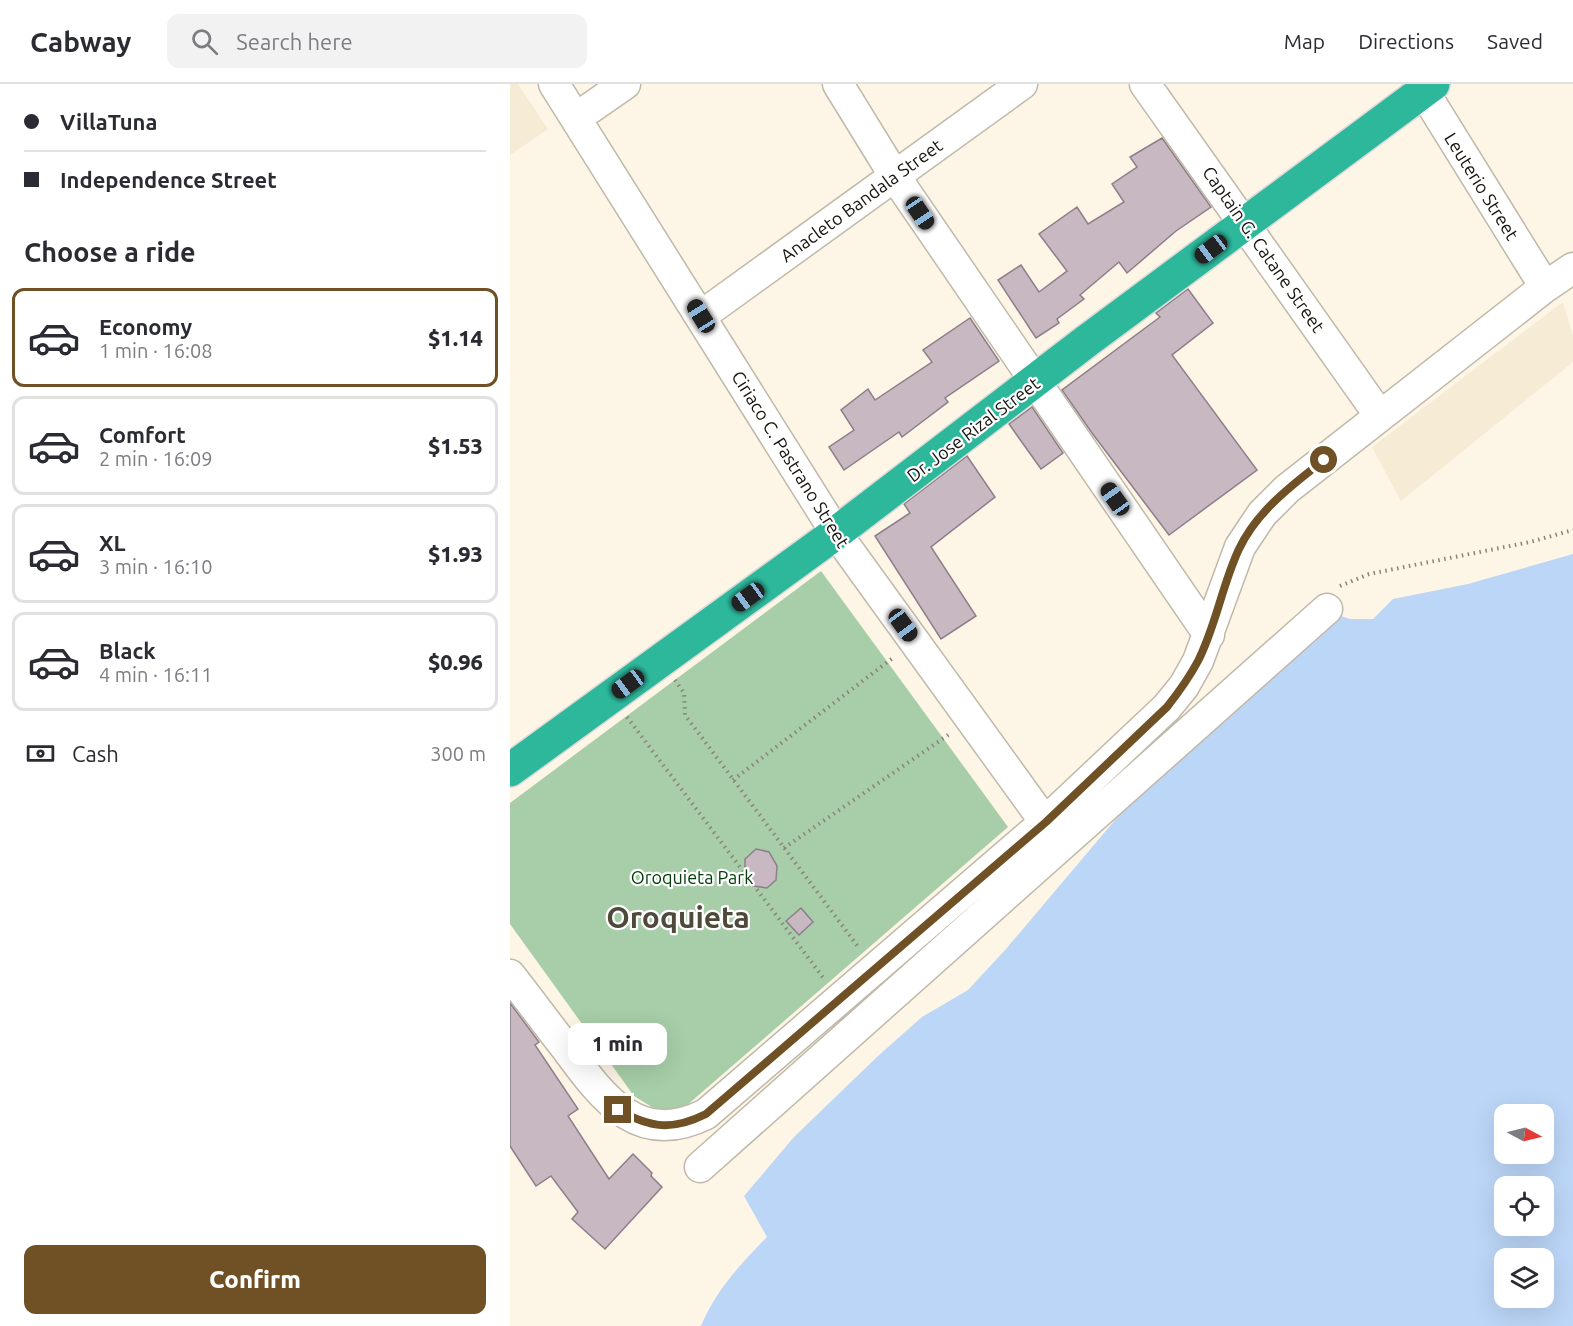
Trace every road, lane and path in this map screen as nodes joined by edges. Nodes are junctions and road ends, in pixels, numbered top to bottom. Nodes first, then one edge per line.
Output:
1 (554, 84) edge
2 (625, 84) edge
3 (838, 84) edge
4 (1022, 84) edge
5 (1145, 84) edge
6 (1425, 86) edge
7 (576, 118) junction
8 (894, 175) junction
9 (1246, 223) junction
10 (1573, 268) edge
11 (1545, 287) junction
12 (701, 316) junction
13 (1035, 383) junction
14 (1380, 416) junction
15 (1573, 530) edge
16 (836, 533) junction
17 (1327, 609) joint
18 (1209, 635) junction
19 (900, 653) dead end
20 (661, 660) junction
21 (611, 697) junction
22 (971, 719) junction
23 (510, 770) edge
24 (733, 780) junction
25 (1046, 822) junction
26 (784, 848) junction
27 (874, 969) junction
28 (510, 975) edge
29 (840, 999) junction
30 (700, 1167) dead end

1 - 7 street, Ciriaco C. Pastrano Street
2 - 7 street
3 - 8 street
4 - 8 street, Anacleto Bandala Street
5 - 9 street, Captain G. Catane Street
6 - 9 highway, Dr. Jose Rizal Street
6 - 11 street, Leuterio Street
7 - 12 street, Ciriaco C. Pastrano Street
8 - 12 street, Anacleto Bandala Street
8 - 13 street
9 - 13 highway, Dr. Jose Rizal Street
9 - 14 street, Captain G. Catane Street
10 - 11 street
11 - 14 street
12 - 16 street, Ciriaco C. Pastrano Street
13 - 16 highway, Dr. Jose Rizal Street
13 - 18 street
14 - 18 street
15 - 17 path
16 - 20 highway, Dr. Jose Rizal Street
16 - 22 street, Ciriaco C. Pastrano Street
17 - 30 street
18 - 25 street
19 - 24 path
20 - 21 highway, Dr. Jose Rizal Street
20 - 24 path
21 - 23 highway, Dr. Jose Rizal Street
21 - 29 path
22 - 25 street, Ciriaco C. Pastrano Street
22 - 26 path
24 - 26 path
25 - 27 street
26 - 27 path
27 - 29 street
28 - 29 street

